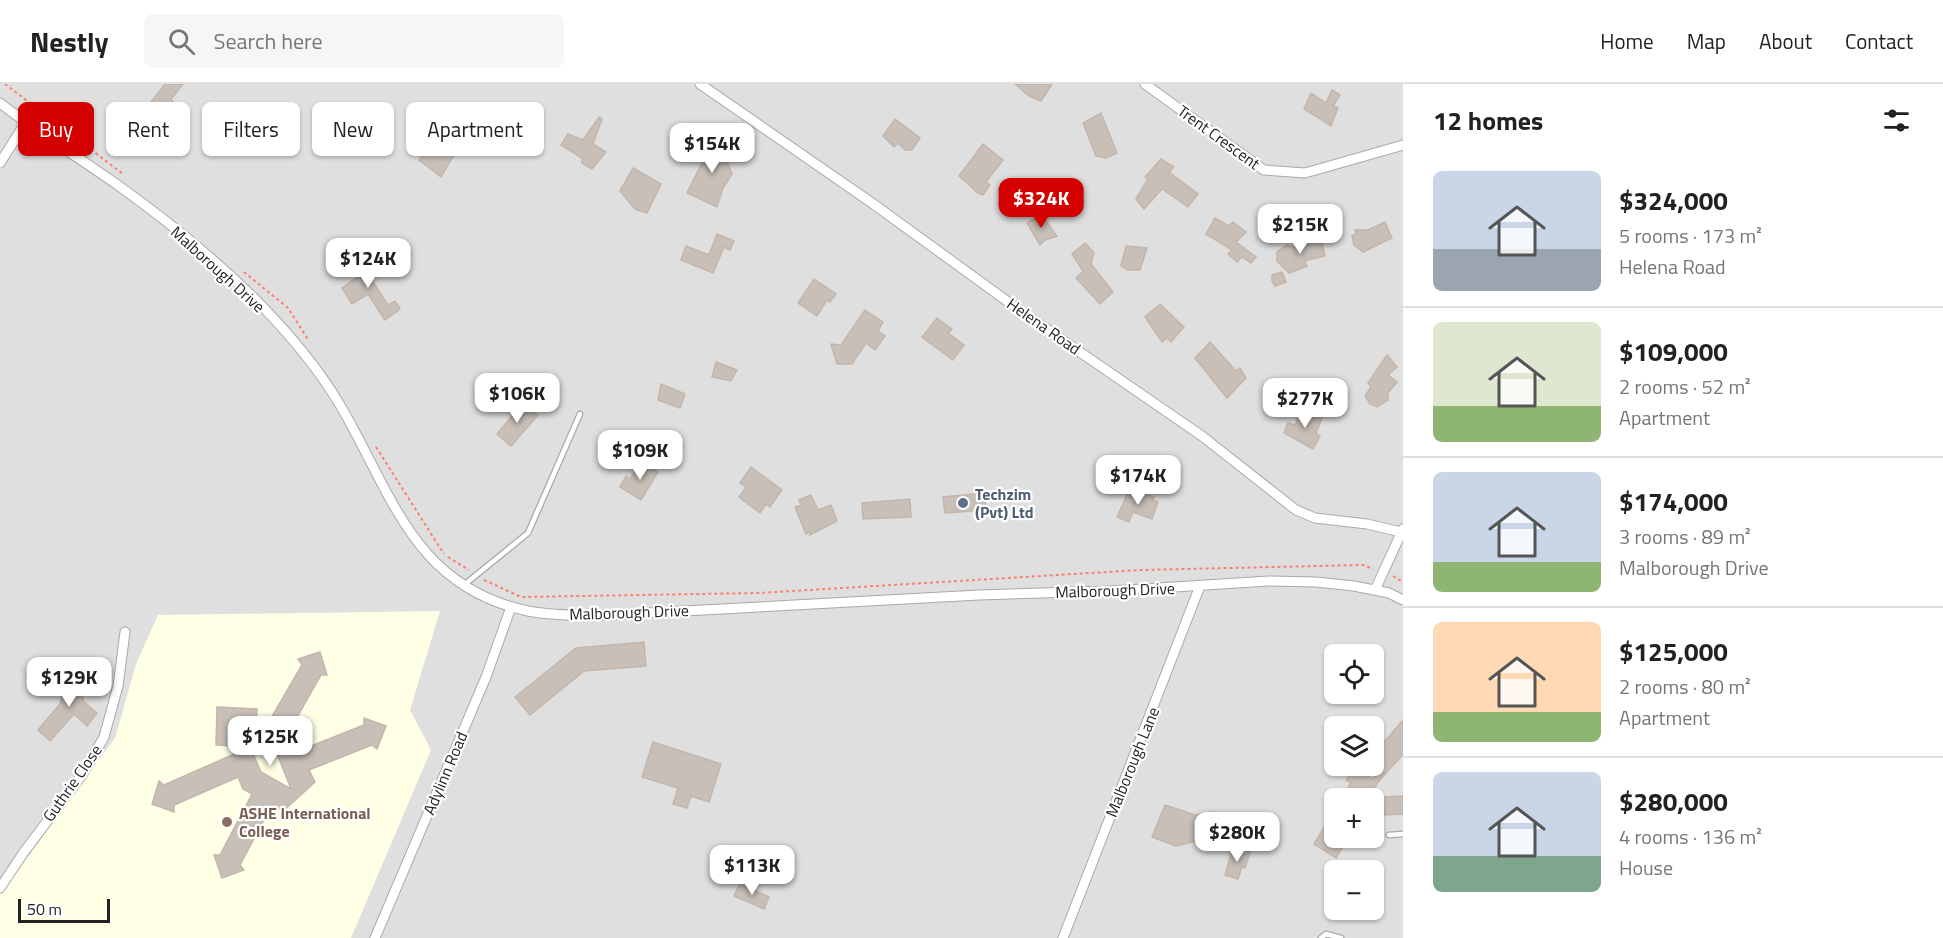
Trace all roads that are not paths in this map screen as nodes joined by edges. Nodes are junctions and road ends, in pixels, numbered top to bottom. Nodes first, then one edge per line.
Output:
1 (700, 84) edge
2 (1145, 84) edge
3 (0, 103) edge
4 (18, 116) edge
5 (18, 135) edge
6 (1403, 145) edge
7 (75, 156) edge
8 (0, 163) edge
9 (580, 414) dead end
10 (1402, 530) edge
11 (464, 585) junction
12 (1200, 586) junction
13 (1375, 590) junction
14 (1403, 600) edge
15 (511, 607) junction
16 (125, 632) dead end
17 (1403, 834) edge
18 (1389, 835) dead end
19 (0, 888) edge
20 (375, 938) edge
21 (1063, 938) edge
22 (1321, 938) edge
23 (1341, 938) edge

1 - 10 street, Helena Road
2 - 6 street, Trent Crescent
3 - 4 street, Malborough Drive
5 - 8 street
7 - 11 street, Malborough Drive
9 - 11 lane
10 - 13 street
11 - 15 street, Malborough Drive
12 - 13 street, Malborough Drive
12 - 15 street, Malborough Drive
12 - 21 street, Malborough Lane
13 - 14 street
15 - 20 street, Adylinn Road
16 - 19 street, Guthrie Close
17 - 18 lane
22 - 23 lane

